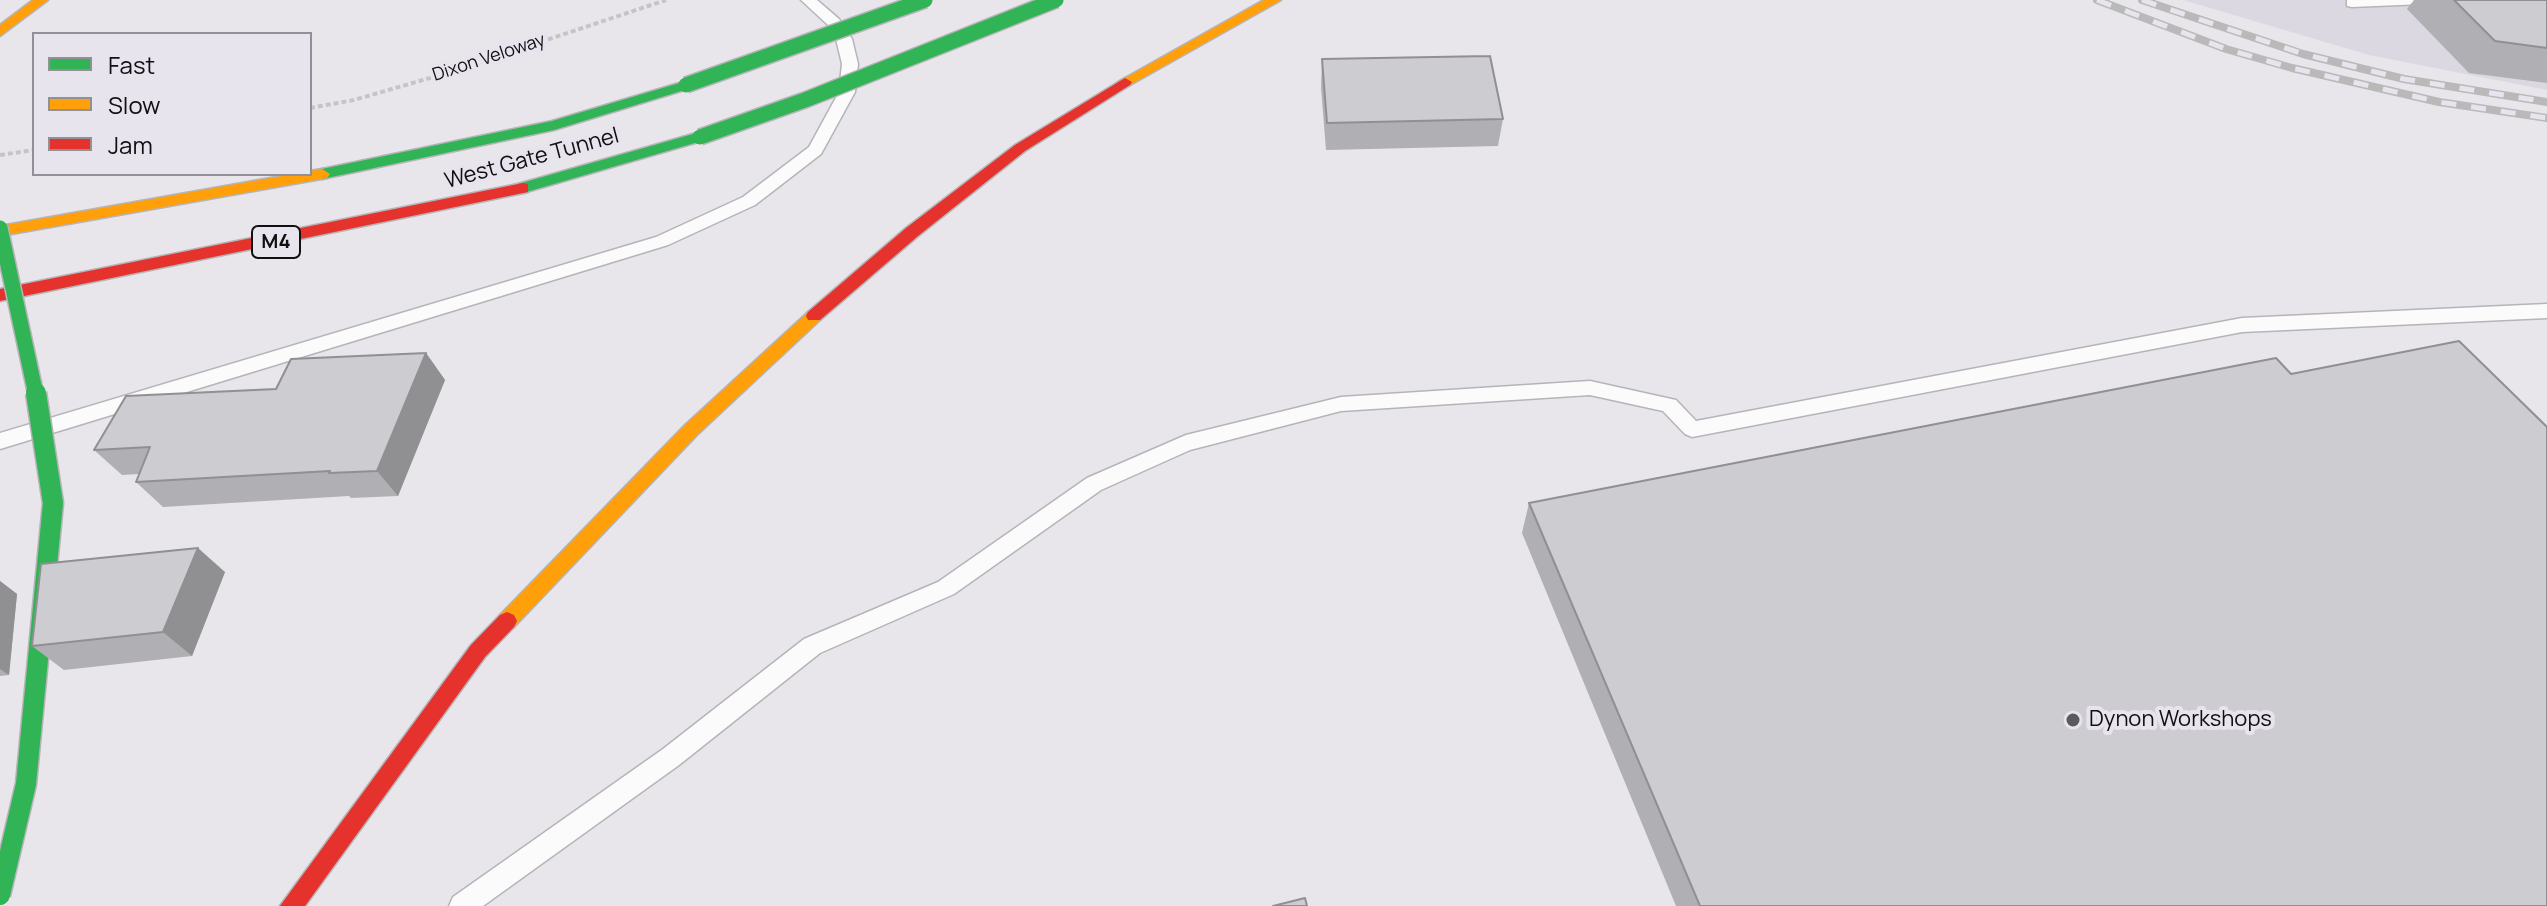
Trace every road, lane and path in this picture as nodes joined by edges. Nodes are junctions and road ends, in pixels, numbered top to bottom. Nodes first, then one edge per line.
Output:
1 (41, 0) edge
2 (666, 0) edge
3 (808, 0) edge
4 (925, 0) edge
5 (1056, 0) edge
6 (1274, 0) edge
7 (2424, 0) edge
8 (2352, 3) dead end
9 (0, 32) edge
10 (312, 108) edge
11 (32, 150) edge
12 (0, 155) edge
13 (498, 195) junction
14 (250, 224) dead end
15 (0, 230) edge
16 (30, 263) dead end
17 (0, 269) edge
18 (0, 295) edge
19 (2547, 311) edge
20 (0, 441) edge
21 (0, 895) edge
22 (291, 906) edge
23 (462, 906) edge

1 - 9 highway
2 - 10 path, Dixon Veloway
3 - 20 lane
4 - 15 highway, West Gate Tunnel, bridge
5 - 13 highway, West Gate Tunnel / M4, bridge
6 - 22 highway
7 - 8 lane
11 - 12 path
13 - 14 highway
13 - 18 highway, West Gate Tunnel / M4
15 - 21 highway, bridge
16 - 17 highway
19 - 23 lane

